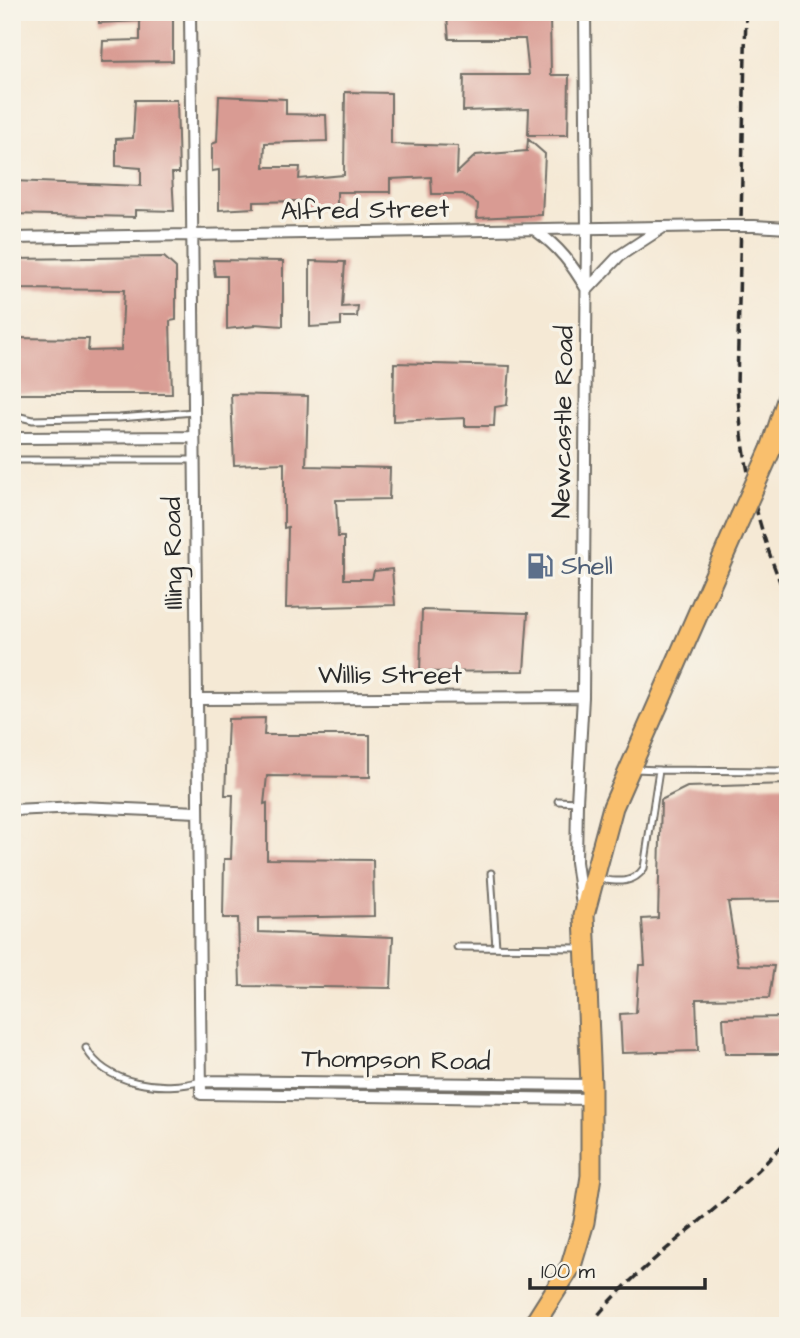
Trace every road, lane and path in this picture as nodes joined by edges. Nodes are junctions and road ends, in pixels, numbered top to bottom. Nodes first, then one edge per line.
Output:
1 (190, 12) edge
2 (585, 12) edge
3 (662, 227) junction
4 (788, 228) edge
5 (587, 229) junction
6 (535, 230) junction
7 (192, 236) junction
8 (12, 238) edge
9 (587, 290) junction
10 (788, 397) edge
11 (194, 412) junction
12 (12, 415) edge
13 (12, 436) edge
14 (194, 437) junction
15 (12, 460) edge
16 (194, 460) junction
17 (583, 697) junction
18 (197, 699) junction
19 (630, 768) junction
20 (659, 770) junction
21 (783, 771) dead end
22 (558, 801) dead end
23 (577, 802) junction
24 (12, 810) edge
25 (198, 812) junction
26 (491, 873) dead end
27 (593, 879) junction
28 (584, 915) junction
29 (457, 947) dead end
30 (496, 947) junction
31 (586, 948) junction
32 (86, 1048) dead end
33 (201, 1081) junction
34 (184, 1086) junction
35 (591, 1092) junction
36 (201, 1094) junction
37 (533, 1326) edge

1 - 7 street, Illing Road
2 - 5 street, Newcastle Road
3 - 4 street, Alfred Street, bridge
3 - 5 street, Alfred Street
3 - 9 street
5 - 6 street, Alfred Street
5 - 9 street, Newcastle Road
6 - 7 street, Alfred Street
6 - 9 street
7 - 8 street, Alfred Street
7 - 11 street, Illing Road
9 - 17 street, Newcastle Road
10 - 19 highway, bridge
11 - 12 lane
11 - 14 street, Illing Road
13 - 14 street
14 - 16 street, Illing Road
15 - 16 lane
16 - 18 street, Illing Road
17 - 18 street, Willis Street
17 - 23 street, Newcastle Road
18 - 25 street, Illing Road
19 - 20 lane
19 - 27 highway
20 - 21 lane
20 - 27 lane
22 - 23 lane
23 - 28 street, Newcastle Road
24 - 25 street
25 - 33 street, Illing Road
26 - 30 lane
27 - 28 highway
28 - 31 highway
29 - 30 lane
30 - 31 lane
31 - 35 highway
32 - 34 lane
33 - 34 lane
33 - 35 street, Thompson Road
33 - 36 street, Illing Road
34 - 36 lane
35 - 36 street, Thompson Road
35 - 37 highway

